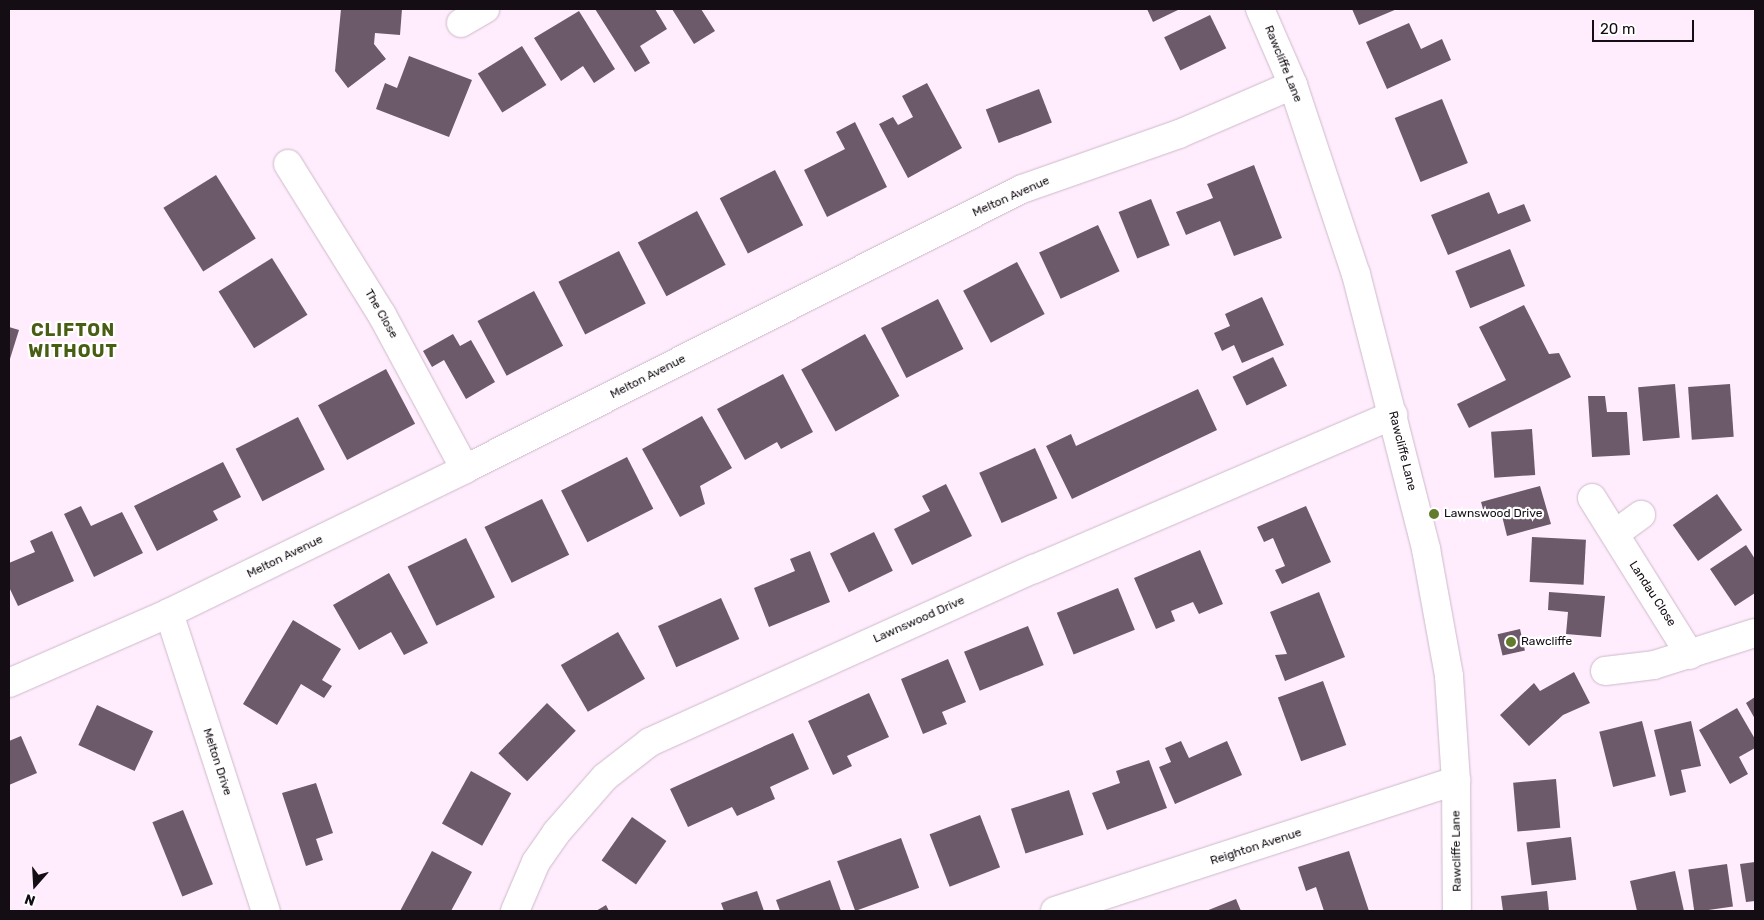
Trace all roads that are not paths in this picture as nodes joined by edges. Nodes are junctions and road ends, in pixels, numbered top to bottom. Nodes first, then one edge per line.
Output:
1 (485, 9) edge
2 (1260, 9) edge
3 (461, 23) dead end
4 (1293, 85) junction
5 (288, 164) dead end
6 (1393, 415) junction
7 (465, 469) junction
8 (1592, 498) dead end
9 (1641, 516) dead end
10 (1616, 533) junction
11 (169, 613) junction
12 (1755, 633) edge
13 (1690, 654) junction
14 (1605, 671) dead end
15 (9, 683) edge
16 (1456, 781) junction
17 (266, 911) edge
18 (515, 911) edge
19 (1054, 911) edge
20 (1457, 911) edge

1 - 3 street
2 - 4 street, Rawcliffe Lane
4 - 6 street, Rawcliffe Lane
4 - 7 street, Melton Avenue
5 - 7 street, The Close
6 - 16 street, Rawcliffe Lane
6 - 18 street, Lawnswood Drive
7 - 11 street, Melton Avenue
8 - 10 street, Landau Close
9 - 10 street
10 - 13 street, Landau Close
11 - 15 street, Melton Avenue
11 - 17 street, Melton Drive
12 - 13 street
13 - 14 street
16 - 19 street, Reighton Avenue
16 - 20 street, Rawcliffe Lane

